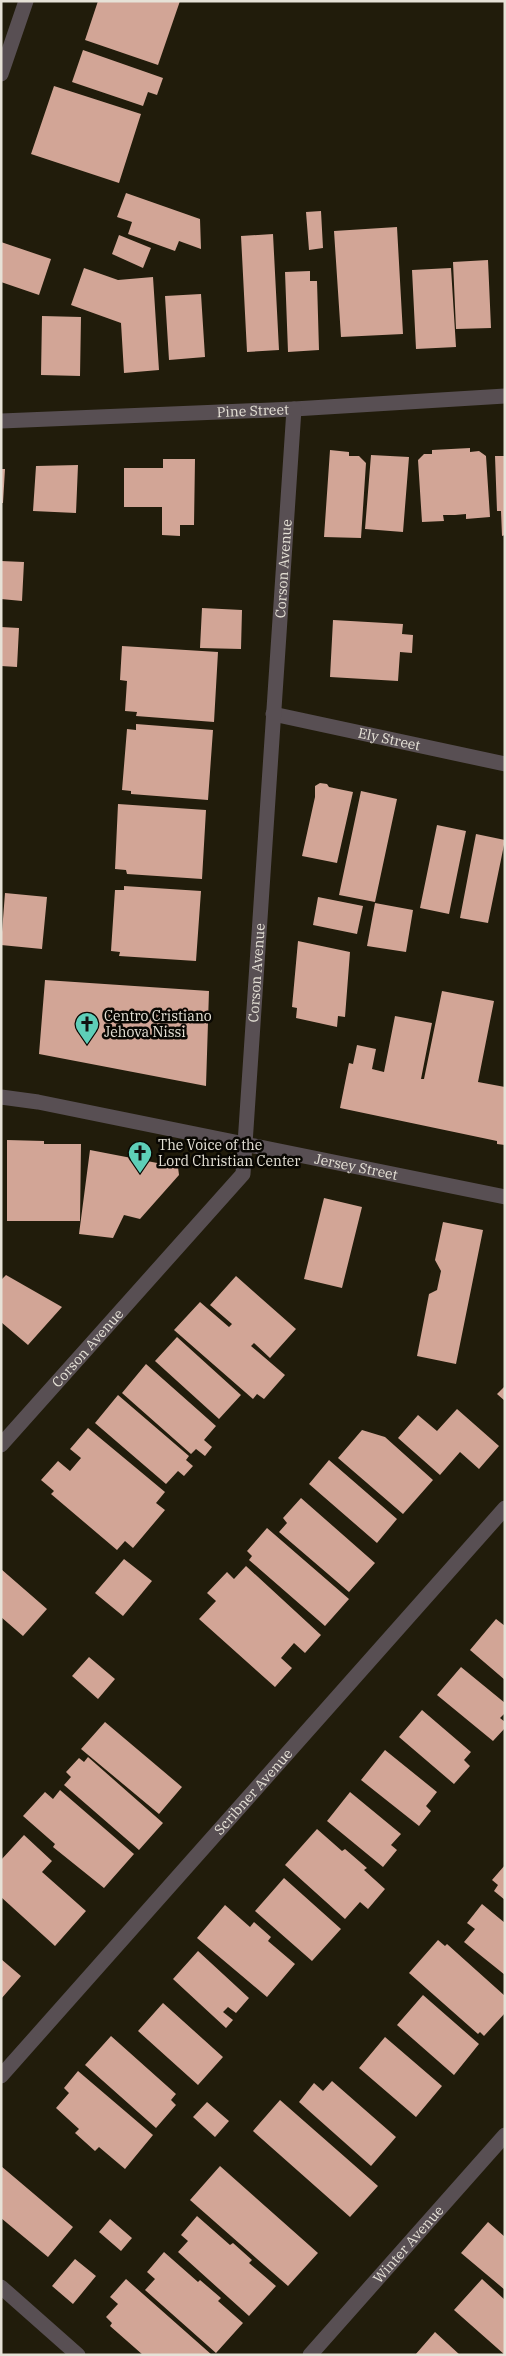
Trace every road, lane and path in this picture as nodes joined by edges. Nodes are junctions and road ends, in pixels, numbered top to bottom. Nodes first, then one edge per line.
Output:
1 (26, 1) edge
2 (1, 74) edge
3 (505, 396) edge
4 (294, 408) junction
5 (1, 421) edge
6 (274, 714) junction
7 (505, 764) edge
8 (1, 1097) edge
9 (246, 1144) junction
10 (505, 1197) edge
11 (1, 1445) edge
12 (505, 1508) edge
13 (1, 2076) edge
14 (505, 2135) edge
15 (1, 2287) edge
16 (78, 2355) edge
17 (310, 2355) edge

1 - 2 street
3 - 4 street, Pine Street
4 - 5 street, Pine Street
4 - 6 street, Corson Avenue
6 - 7 street, Ely Street
6 - 9 street, Corson Avenue
8 - 9 street, Jersey Street
9 - 10 street, Jersey Street
9 - 11 street, Corson Avenue
12 - 13 street, Scribner Avenue
14 - 17 street, Winter Avenue
15 - 16 street

